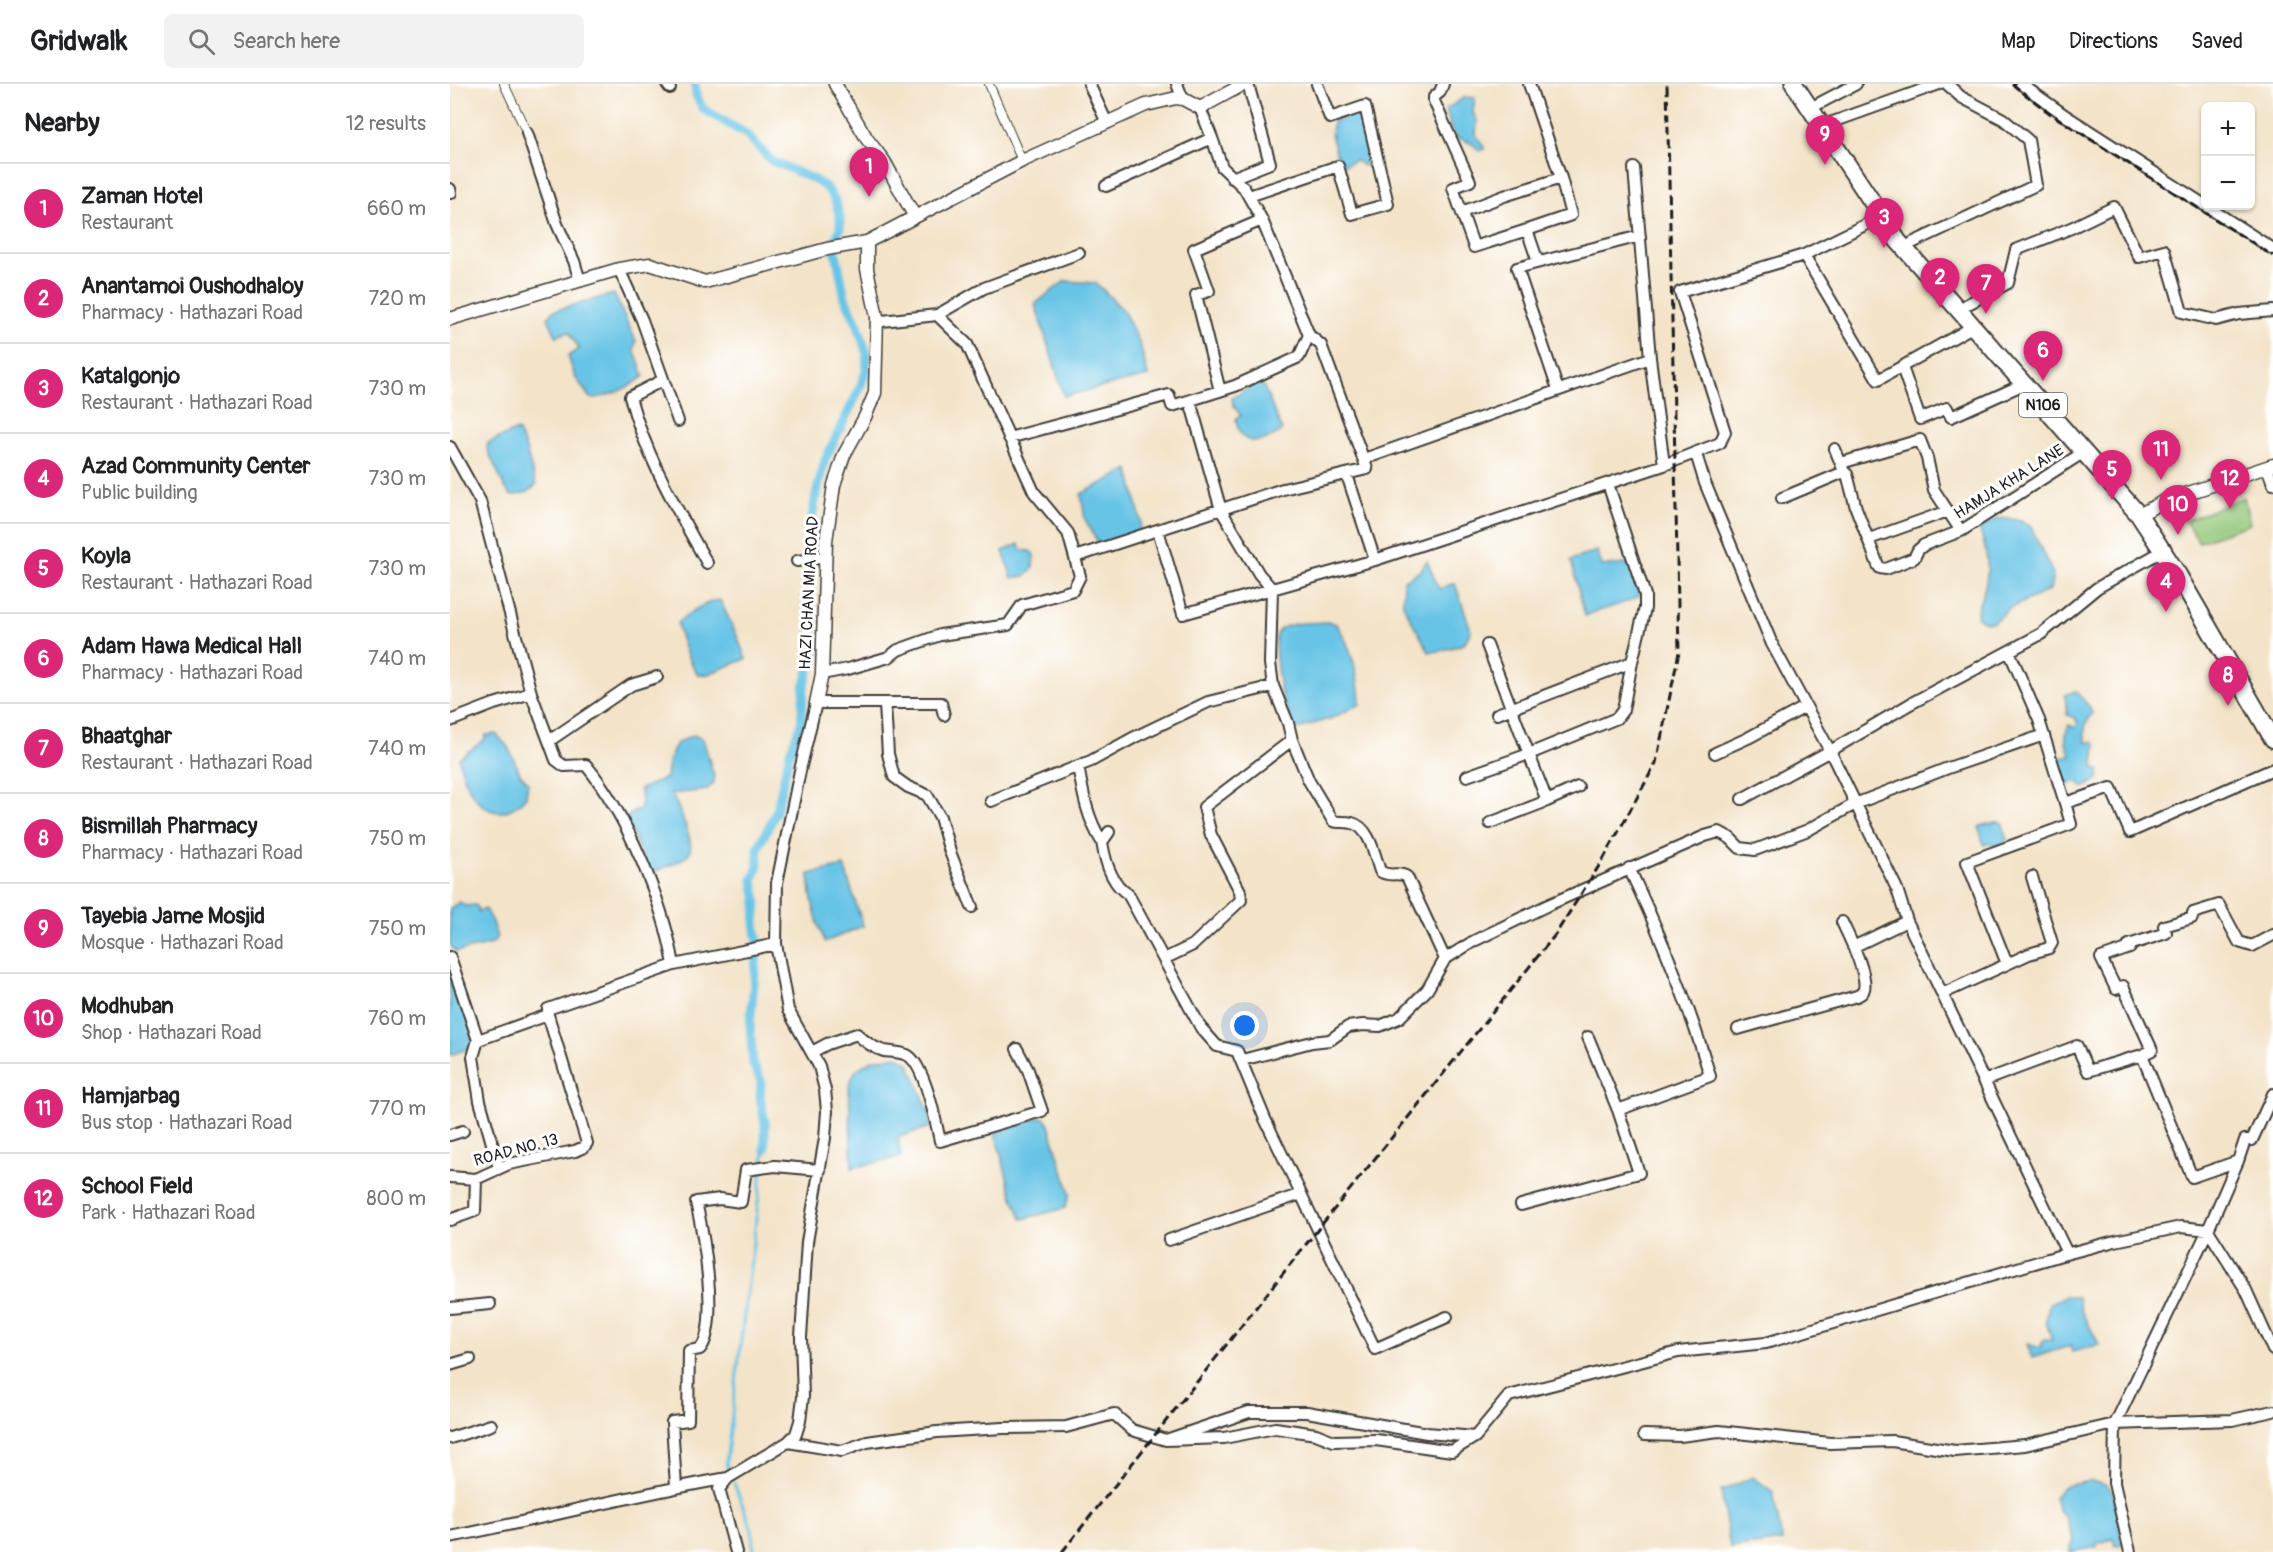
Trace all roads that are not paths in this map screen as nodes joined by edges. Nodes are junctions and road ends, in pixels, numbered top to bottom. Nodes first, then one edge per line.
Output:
1 (504, 84) edge
2 (835, 84) edge
3 (989, 84) edge
4 (1089, 84) edge
5 (1177, 84) edge
6 (1246, 84) edge
7 (1317, 84) edge
8 (1443, 84) edge
9 (1529, 84) edge
10 (1794, 84) edge
11 (1806, 84) edge
12 (1856, 84) edge
13 (1939, 84) edge
14 (1947, 84) edge
15 (2021, 84) edge
16 (1182, 99) junction
17 (1818, 104) junction
18 (1200, 108) junction
19 (1107, 123) junction
20 (1830, 123) junction
21 (526, 133) joint
22 (1212, 138) junction
23 (1022, 161) junction
24 (1634, 168) dead end
25 (1232, 178) junction
26 (1561, 178) junction
27 (1106, 186) dead end
28 (1249, 196) junction
29 (1462, 212) junction
30 (915, 217) junction
31 (1881, 217) junction
32 (1262, 220) junction
33 (1527, 230) junction
34 (1640, 236) junction
35 (867, 242) junction
36 (1912, 243) junction
37 (2273, 249) edge
38 (1079, 253) dead end
39 (1804, 255) junction
40 (1538, 262) junction
41 (619, 269) junction
42 (580, 281) junction
43 (1966, 305) junction
44 (2273, 311) edge
45 (937, 315) junction
46 (877, 317) junction
47 (450, 319) edge
48 (1974, 326) junction
49 (1309, 335) junction
50 (1650, 358) junction
51 (1902, 367) junction
52 (663, 380) junction
53 (2024, 384) junction
54 (1558, 390) junction
55 (1220, 391) junction
56 (1190, 401) junction
57 (678, 421) dead end
58 (1009, 438) junction
59 (450, 447) edge
60 (1834, 448) dead end
61 (2084, 452) junction
62 (1696, 454) junction
63 (1364, 459) junction
64 (1664, 465) junction
65 (2270, 466) edge
66 (1843, 467) junction
67 (1347, 475) junction
68 (1608, 484) junction
69 (2273, 484) edge
70 (1782, 498) dead end
71 (1221, 510) junction
72 (1948, 512) junction
73 (2142, 513) junction
74 (1158, 530) junction
75 (1961, 531) junction
76 (1869, 539) junction
77 (2166, 549) junction
78 (1075, 556) junction
79 (826, 557) junction
80 (1375, 560) junction
81 (797, 561) dead end
82 (707, 563) dead end
83 (1272, 589) junction
84 (1487, 645) dead end
85 (2009, 651) junction
86 (1632, 662) junction
87 (822, 674) junction
88 (657, 677) dead end
89 (1273, 686) junction
90 (531, 693) junction
91 (816, 703) junction
92 (885, 705) junction
93 (1805, 707) junction
94 (1510, 709) junction
95 (1497, 714) dead end
96 (944, 715) dead end
97 (2273, 719) edge
98 (450, 721) edge
99 (2044, 735) junction
100 (2273, 739) edge
101 (1292, 740) junction
102 (549, 741) junction
103 (1830, 752) junction
104 (1715, 753) dead end
105 (1529, 754) junction
106 (1078, 766) junction
107 (2273, 770) edge
108 (1467, 776) dead end
109 (1578, 787) dead end
110 (1742, 799) dead end
111 (992, 801) dead end
112 (1547, 801) junction
113 (2065, 803) junction
114 (1855, 804) junction
115 (1490, 823) dead end
116 (1109, 832) dead end
117 (1102, 842) junction
118 (1629, 868) junction
119 (2031, 877) dead end
120 (972, 906) dead end
121 (1906, 921) junction
122 (1842, 922) dead end
123 (2273, 935) edge
124 (776, 944) junction
125 (1853, 947) junction
126 (450, 957) edge
127 (1164, 959) junction
128 (1445, 959) junction
129 (2007, 964) junction
130 (674, 965) junction
131 (1941, 994) junction
132 (548, 1016) junction
133 (1738, 1029) dead end
134 (1588, 1037) dead end
135 (478, 1040) junction
136 (1017, 1049) dead end
137 (812, 1052) junction
138 (2142, 1055) junction
139 (1242, 1060) junction
140 (1983, 1081) junction
141 (2273, 1094) edge
142 (1618, 1110) junction
143 (463, 1131) dead end
144 (450, 1135) edge
145 (2238, 1161) junction
146 (499, 1168) junction
147 (820, 1170) junction
148 (450, 1177) edge
149 (476, 1179) junction
150 (1301, 1194) junction
151 (1521, 1204) dead end
152 (450, 1220) edge
153 (2208, 1230) junction
154 (1169, 1240) dead end
155 (2067, 1253) junction
156 (490, 1304) dead end
157 (450, 1308) edge
158 (1447, 1317) dead end
159 (2273, 1350) edge
160 (470, 1359) dead end
161 (450, 1365) edge
162 (2273, 1411) edge
163 (2115, 1424) junction
164 (491, 1425) dead end
165 (1644, 1435) dead end
166 (1475, 1437) junction
167 (450, 1438) edge
168 (1166, 1440) junction
169 (788, 1442) junction
170 (728, 1478) junction
171 (676, 1487) junction
172 (450, 1537) edge
173 (736, 1552) edge
174 (2130, 1552) edge

1 - 21 street
2 - 30 street
3 - 23 street
4 - 19 street
5 - 16 street
6 - 18 street
6 - 25 street
7 - 28 street
8 - 29 street
9 - 26 street
10 - 31 highway, N106
11 - 17 highway, N106
12 - 17 street
13 - 20 street
14 - 36 street
15 - 37 street
16 - 18 street
16 - 19 street
17 - 20 highway, N106
18 - 22 street
19 - 23 street
20 - 36 highway, N106
21 - 42 street
22 - 25 street
22 - 27 street
23 - 30 street
24 - 34 street
25 - 28 street
26 - 29 street
26 - 33 street
28 - 32 street
29 - 33 street
30 - 35 street
31 - 39 street
31 - 48 highway, N106
32 - 49 street
32 - 55 street
33 - 40 street
34 - 40 street
34 - 50 street
35 - 41 street
35 - 46 street, HAZI CHAN MIA ROAD
36 - 43 highway, N106
38 - 45 street
39 - 51 street
39 - 62 street
40 - 54 street
41 - 42 street
41 - 52 street
42 - 47 street
43 - 44 street
43 - 73 highway, N106
45 - 46 street
45 - 58 street
46 - 79 street, HAZI CHAN MIA ROAD
48 - 51 street
48 - 53 highway, N106
49 - 55 street
49 - 63 street
50 - 54 street
50 - 64 street
51 - 53 street
52 - 57 street
52 - 82 street
53 - 61 highway, N106
54 - 63 street
55 - 56 street
56 - 58 street
56 - 71 street
58 - 78 street
59 - 90 street
60 - 66 street, HAMJA KHA LANE
61 - 73 highway, N106
61 - 75 street, HAMJA KHA LANE
62 - 64 street
62 - 93 street
63 - 67 street
64 - 68 street
65 - 69 street
65 - 73 street
66 - 70 street
66 - 72 street
66 - 76 street, HAMJA KHA LANE
67 - 71 street
67 - 80 street
68 - 80 street
68 - 86 street
71 - 74 street
71 - 83 street
72 - 75 street
72 - 76 street
73 - 77 highway, N106
74 - 78 street
74 - 83 street
75 - 76 street, HAMJA KHA LANE
77 - 85 street
77 - 97 highway, N106
77 - 100 highway, N106
78 - 87 street
79 - 81 street
79 - 87 street, HAZI CHAN MIA ROAD
80 - 83 street
83 - 89 street
84 - 94 street
85 - 99 street
85 - 103 street
86 - 94 street
86 - 105 street
87 - 91 street, HAZI CHAN MIA ROAD
88 - 102 street
89 - 101 street
89 - 106 street
90 - 98 street
90 - 102 street
91 - 92 street
91 - 124 street
92 - 96 street
92 - 120 street
93 - 103 street
93 - 104 street
94 - 95 street
94 - 105 street
99 - 113 street
99 - 114 street
101 - 127 street
101 - 128 street
102 - 130 street
103 - 110 street
103 - 114 street
105 - 108 street
105 - 112 street
106 - 111 street
106 - 117 street
107 - 113 street
109 - 112 street
112 - 115 street
113 - 129 street
114 - 118 street
114 - 121 street
116 - 117 street
117 - 127 street
118 - 128 street
118 - 142 street
119 - 129 street
121 - 125 street
121 - 131 street
122 - 125 street
123 - 138 street
124 - 130 street
124 - 137 street
125 - 133 street
126 - 135 street
127 - 139 street
128 - 139 street
129 - 131 street
130 - 132 street
131 - 140 street
132 - 135 street
132 - 146 street, ROAD NO. 13
134 - 142 street
135 - 146 street
136 - 137 street
137 - 147 street
138 - 140 street
138 - 145 street
139 - 150 street
140 - 155 street
141 - 145 street
142 - 151 street
143 - 144 street
145 - 153 street
146 - 149 street, ROAD NO. 13
147 - 169 street
147 - 171 street
148 - 149 street, ROAD NO. 13
149 - 152 street
150 - 154 street
150 - 158 street
153 - 155 street
153 - 159 street
153 - 163 street
155 - 166 street
156 - 157 street
160 - 161 street
162 - 163 street
163 - 165 street
163 - 174 street
164 - 167 street
166 - 168 street
166 - 168 street
168 - 169 street
169 - 170 street
170 - 171 street
170 - 173 street
171 - 172 street

